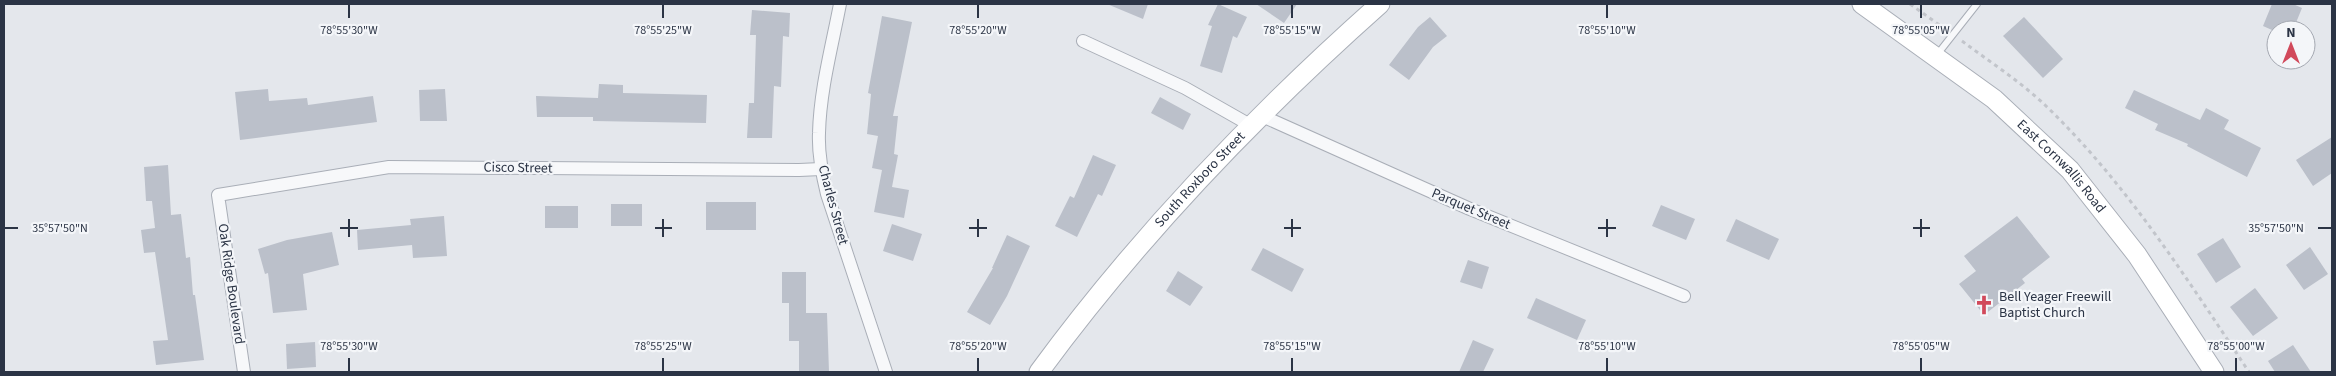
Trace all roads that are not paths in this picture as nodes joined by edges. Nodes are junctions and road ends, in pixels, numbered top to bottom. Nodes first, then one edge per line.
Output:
1 (840, 4) edge
2 (1380, 4) edge
3 (1862, 4) edge
4 (1977, 4) edge
5 (1084, 41) dead end
6 (1935, 57) junction
7 (1255, 120) junction
8 (821, 168) junction
9 (218, 195) joint
10 (1684, 296) dead end
11 (244, 372) edge
12 (886, 372) edge
13 (1039, 372) edge
14 (2214, 372) edge

1 - 8 street, Charles Street
2 - 7 street, South Roxboro Street
3 - 6 street, East Cornwallis Road
4 - 6 lane
5 - 7 street, Parquet Street
6 - 14 street, East Cornwallis Road
7 - 10 street, Parquet Street
7 - 13 street, South Roxboro Street
8 - 9 street, Cisco Street
8 - 12 street, Charles Street
9 - 11 street, Oak Ridge Boulevard

